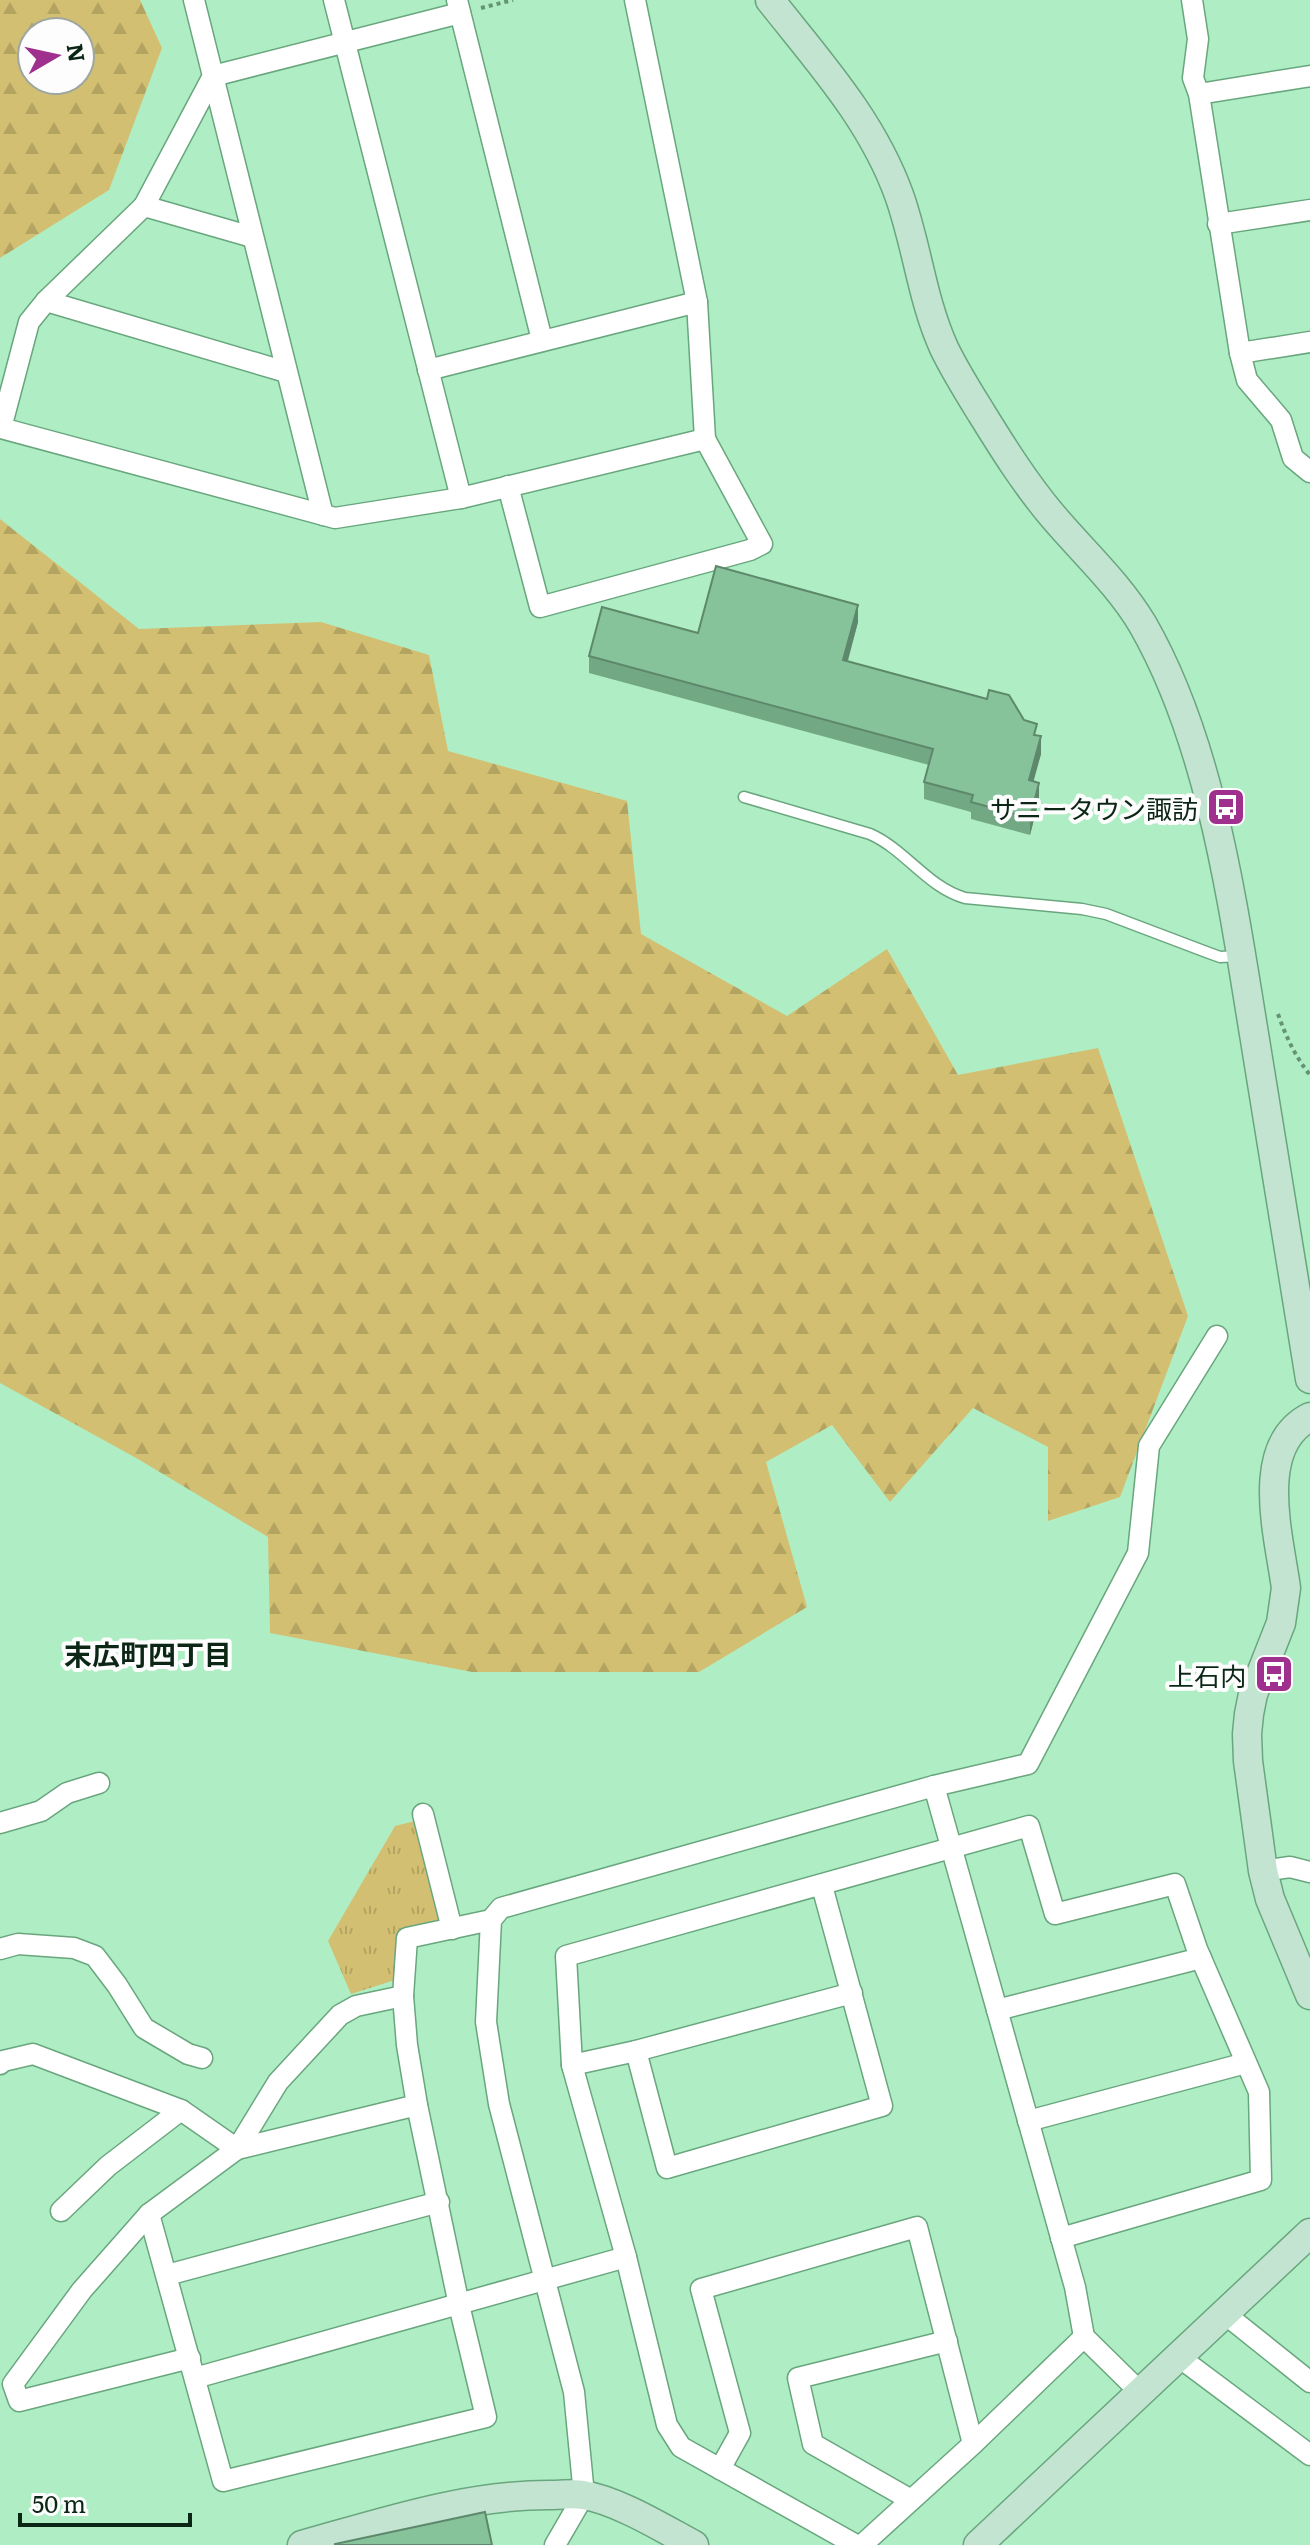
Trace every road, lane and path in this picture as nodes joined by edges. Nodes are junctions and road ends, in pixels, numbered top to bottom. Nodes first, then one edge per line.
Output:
1 (194, 0) edge
2 (334, 0) edge
3 (513, 0) edge
4 (635, 0) edge
5 (770, 0) edge
6 (1192, 0) edge
7 (459, 6) edge
8 (345, 43) junction
9 (213, 76) junction
10 (1310, 76) edge
11 (1199, 94) junction
12 (144, 206) junction
13 (1310, 210) edge
14 (1218, 224) junction
15 (252, 237) junction
16 (46, 301) junction
17 (697, 302) junction
18 (542, 340) junction
19 (1310, 342) edge
20 (1240, 353) junction
21 (428, 370) junction
22 (286, 372) junction
23 (705, 439) junction
24 (1310, 472) edge
25 (508, 486) junction
26 (461, 498) junction
27 (323, 515) junction
28 (744, 797) dead end
29 (1241, 956) junction
30 (1217, 1336) dead end
31 (1310, 1379) edge
32 (1310, 1417) edge
33 (99, 1783) dead end
34 (934, 1786) junction
35 (423, 1814) dead end
36 (0, 1823) edge
37 (952, 1847) junction
38 (1263, 1871) junction
39 (1310, 1872) edge
40 (822, 1886) junction
41 (491, 1920) junction
42 (452, 1929) junction
43 (0, 1949) edge
44 (1201, 1958) junction
45 (852, 1993) junction
46 (1310, 1995) edge
47 (403, 1996) junction
48 (997, 2010) junction
49 (636, 2051) junction
50 (202, 2058) dead end
51 (1246, 2063) junction
52 (0, 2064) edge
53 (572, 2065) junction
54 (417, 2105) junction
55 (181, 2110) junction
56 (1028, 2121) junction
57 (237, 2149) junction
58 (439, 2202) junction
59 (61, 2211) dead end
60 (149, 2214) junction
61 (1310, 2233) edge
62 (1061, 2238) junction
63 (626, 2257) junction
64 (167, 2275) junction
65 (545, 2281) junction
66 (459, 2305) junction
67 (1225, 2314) junction
68 (1084, 2337) junction
69 (947, 2341) junction
70 (1179, 2357) junction
71 (193, 2368) junction
72 (1310, 2382) edge
73 (1141, 2393) junction
74 (10, 2403) edge
75 (973, 2444) junction
76 (1310, 2455) edge
77 (720, 2469) junction
78 (584, 2495) junction
79 (911, 2500) junction
80 (302, 2545) edge
81 (555, 2545) edge
82 (694, 2545) edge
83 (859, 2545) edge
84 (978, 2545) edge

1 - 9 street
2 - 8 street
3 - 7 path
4 - 17 street
5 - 29 street
6 - 11 street
7 - 8 street
7 - 18 street
8 - 9 street
8 - 21 street
9 - 12 street
9 - 15 street
10 - 11 street
11 - 14 street
12 - 15 street
12 - 16 street
13 - 14 street
14 - 20 street
15 - 22 street
16 - 22 street
16 - 27 street
17 - 18 street
17 - 23 street
18 - 21 street
19 - 20 street
20 - 24 street
21 - 26 street
22 - 27 street
23 - 25 street
23 - 25 street
25 - 26 street
26 - 27 street
28 - 29 lane
29 - 31 street
30 - 34 street
32 - 38 street
33 - 36 street
34 - 37 street
34 - 41 street
35 - 42 street
37 - 40 street
37 - 44 street
37 - 48 street
38 - 39 street
38 - 46 street
40 - 45 street
40 - 53 street
41 - 42 street
41 - 65 street
42 - 47 street
43 - 50 street
44 - 48 street
44 - 51 street
45 - 49 street
45 - 49 street
47 - 54 street
47 - 57 street
48 - 56 street
49 - 53 street
51 - 56 street
51 - 62 street
52 - 55 street
53 - 63 street
54 - 57 street
54 - 58 street
55 - 57 street
55 - 59 street
56 - 62 street
57 - 60 street
58 - 64 street
58 - 66 street
60 - 64 street
60 - 74 street
61 - 67 street
62 - 68 street
63 - 65 street
63 - 77 street
64 - 71 street
65 - 66 street
65 - 78 street
66 - 71 street
66 - 71 street
67 - 70 street
67 - 72 street
68 - 73 street
68 - 75 street
69 - 75 street
69 - 77 street
69 - 79 street
70 - 73 street
70 - 76 street
71 - 74 street
73 - 84 street
75 - 79 street
77 - 83 street
78 - 80 street
78 - 81 street
78 - 82 street
79 - 83 street

